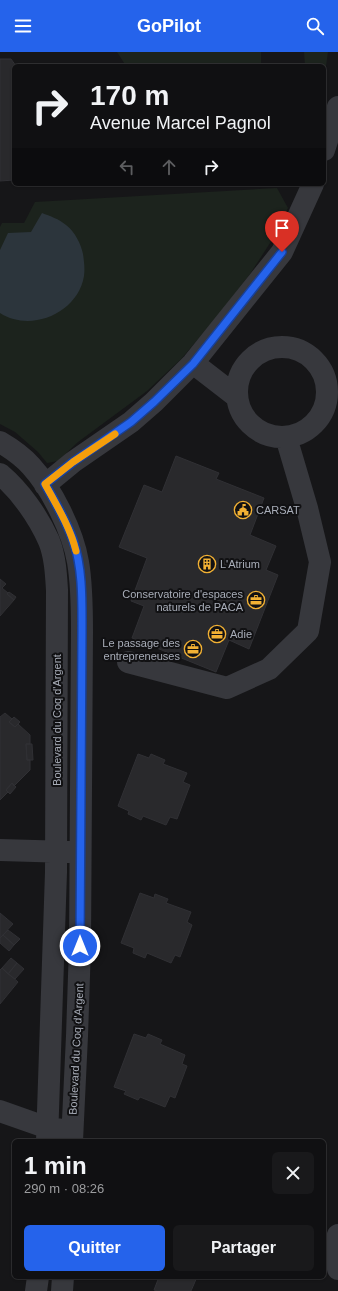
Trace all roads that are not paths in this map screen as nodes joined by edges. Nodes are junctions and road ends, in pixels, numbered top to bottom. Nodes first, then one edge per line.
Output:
1 (338, 108) edge
2 (326, 144) edge
3 (312, 186) edge
4 (193, 364) junction
5 (237, 397) junction
6 (286, 437) junction
7 (0, 442) edge
8 (0, 474) edge
9 (45, 484) junction
10 (128, 662) dead end
11 (0, 850) edge
12 (56, 851) junction
13 (81, 852) junction
14 (0, 1111) edge
15 (48, 1135) edge
16 (72, 1136) edge
17 (338, 1235) edge
18 (338, 1269) edge
19 (38, 1279) edge
20 (63, 1279) edge
21 (36, 1291) edge
22 (62, 1291) edge

1 - 2 street
3 - 4 street
4 - 5 street
4 - 9 street
5 - 6 street
5 - 6 street
6 - 10 street
7 - 9 street, Boulevard du Coq d'Argent
8 - 12 street, Boulevard du Coq d'Argent
9 - 13 street, Boulevard du Coq d'Argent
11 - 12 street
12 - 13 street
12 - 15 street, Boulevard du Coq d'Argent
13 - 16 street, Boulevard du Coq d'Argent
14 - 15 street
15 - 16 street
17 - 18 street
19 - 21 street
20 - 22 street

